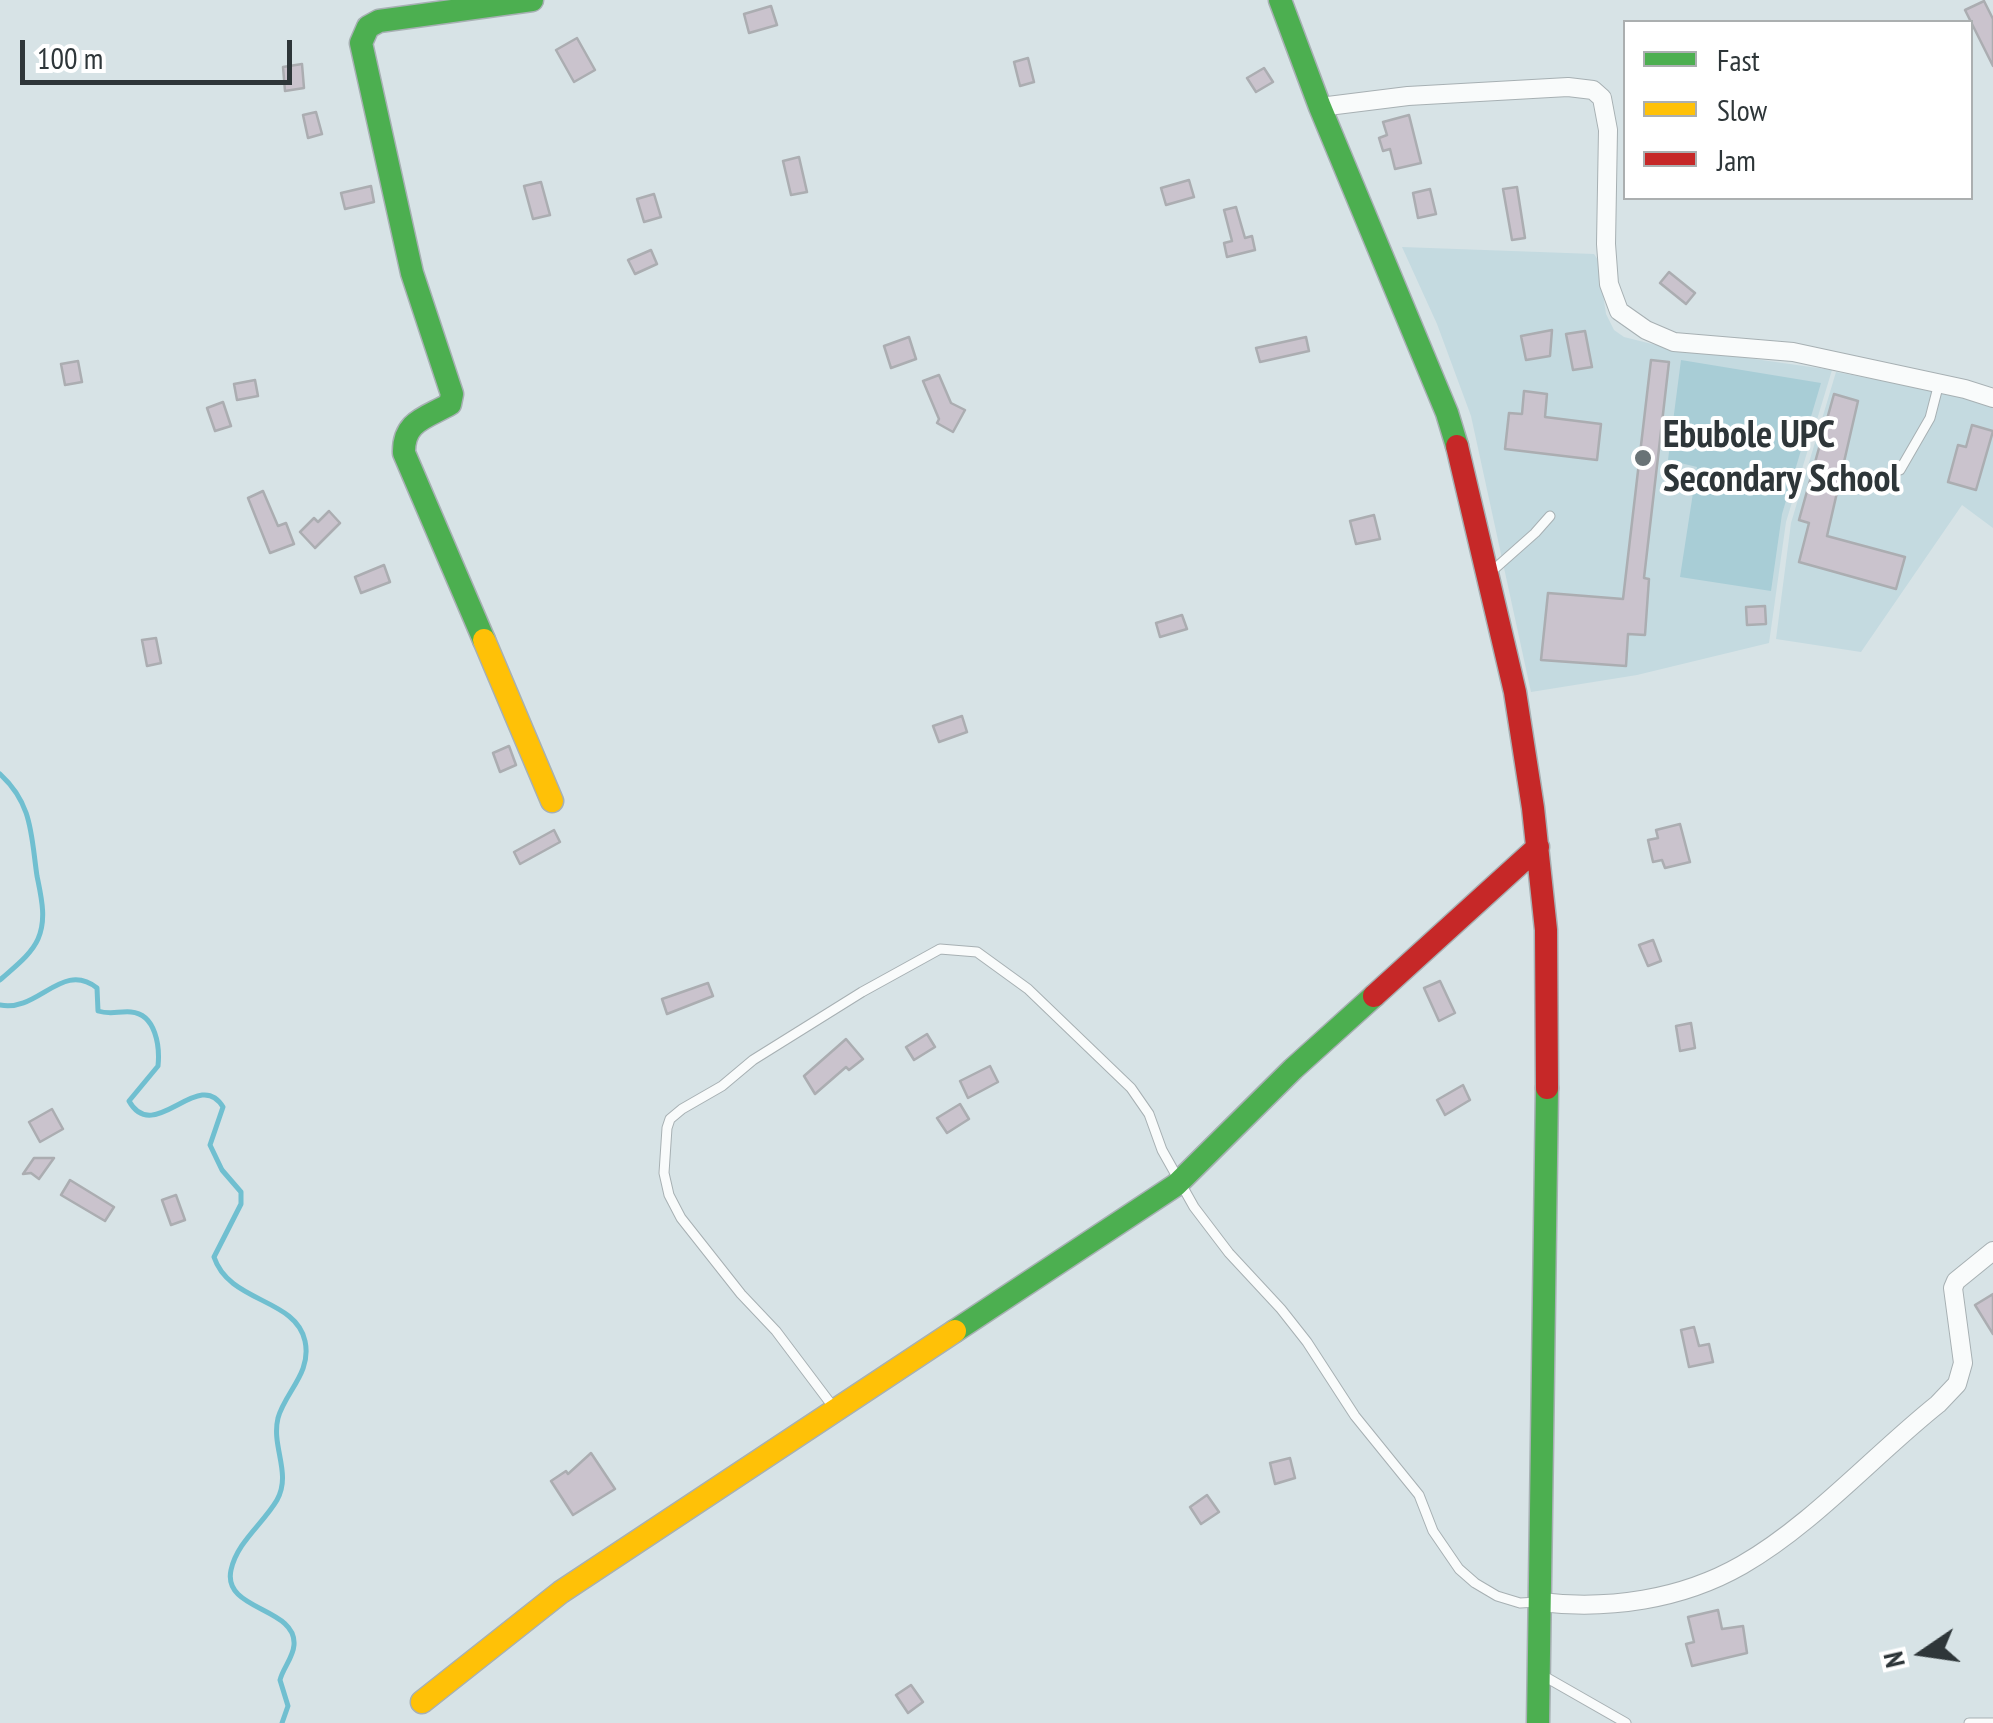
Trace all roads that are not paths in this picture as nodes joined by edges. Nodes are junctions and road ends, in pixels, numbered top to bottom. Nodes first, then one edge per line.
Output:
1 (532, 0) edge
2 (1280, 0) edge
3 (1320, 107) junction
4 (1939, 383) junction
5 (1993, 398) edge
6 (1900, 470) dead end
7 (1550, 516) dead end
8 (1489, 574) junction
9 (552, 801) dead end
10 (1538, 847) junction
11 (1179, 1182) junction
12 (1993, 1251) edge
13 (835, 1410) junction
14 (1540, 1602) junction
15 (1539, 1674) junction
16 (422, 1702) dead end
17 (1993, 1722) edge
18 (1538, 1723) edge
19 (1626, 1723) edge
20 (1969, 1723) edge

1 - 9 street
2 - 3 street
3 - 4 street
3 - 8 street
4 - 5 street
4 - 6 lane
7 - 8 lane
8 - 10 street
10 - 11 street
10 - 14 street
11 - 13 street
11 - 13 lane
11 - 14 lane
12 - 14 street
13 - 16 street
14 - 15 street
15 - 18 street
15 - 19 lane
17 - 20 lane

